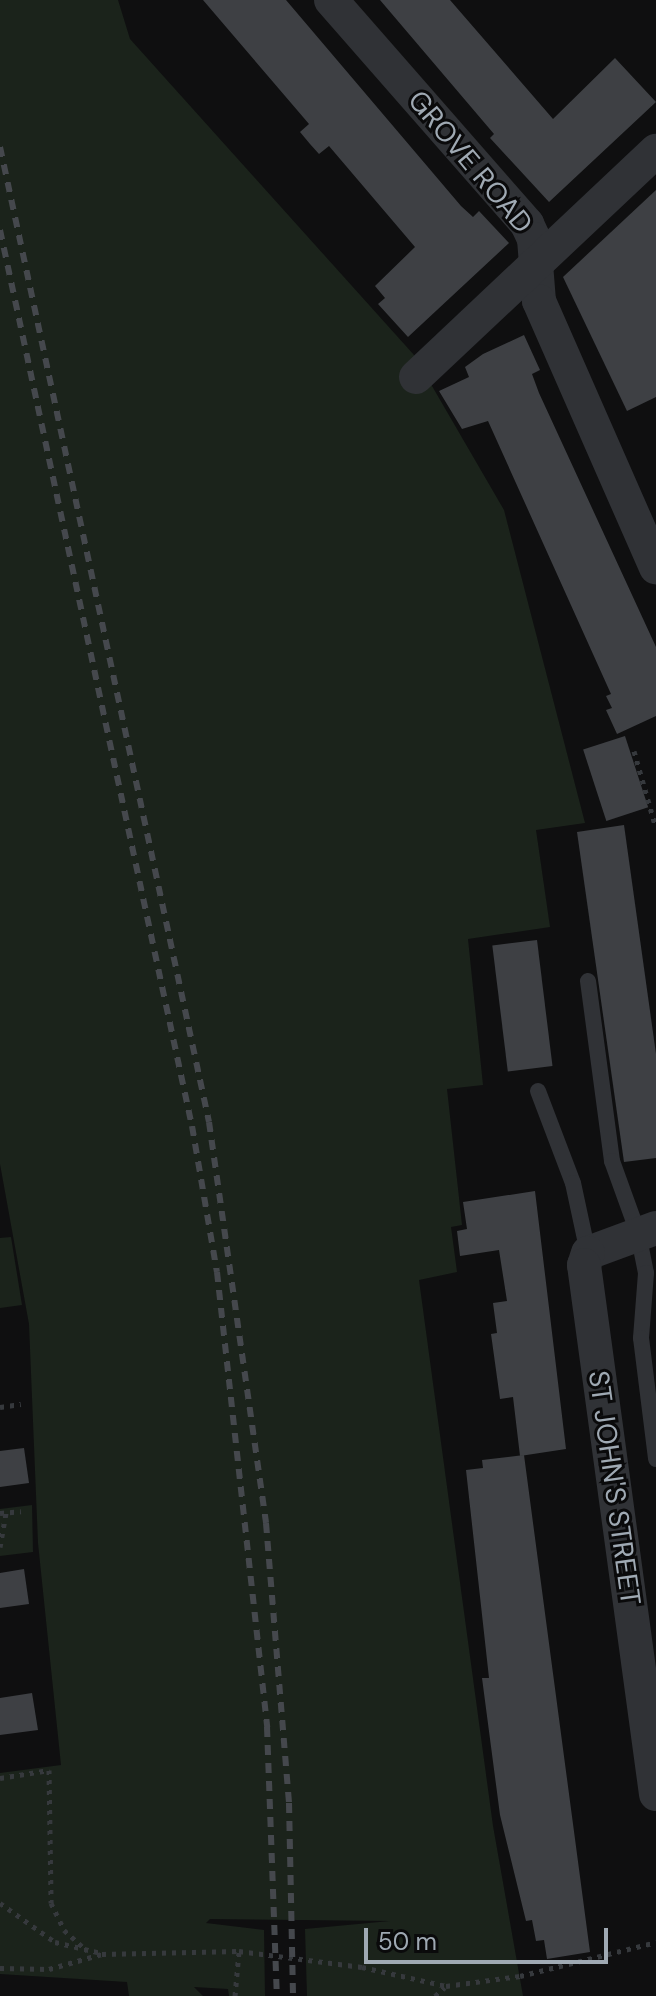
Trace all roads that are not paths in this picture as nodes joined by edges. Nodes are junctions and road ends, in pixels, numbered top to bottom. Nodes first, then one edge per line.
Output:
1 (331, 0) edge
2 (656, 151) edge
3 (537, 260) junction
4 (416, 377) dead end
5 (656, 567) edge
6 (588, 981) dead end
7 (538, 1091) dead end
8 (647, 1230) edge
9 (588, 1253) junction
10 (656, 1459) edge
11 (652, 1730) edge
12 (656, 1794) edge

1 - 3 street, GROVE ROAD
2 - 3 street
3 - 4 street
3 - 5 street, GROVE ROAD
6 - 8 lane
7 - 9 lane
8 - 9 street
8 - 10 lane
9 - 11 street, ST JOHN'S STREET
11 - 12 street, ST JOHN'S STREET

